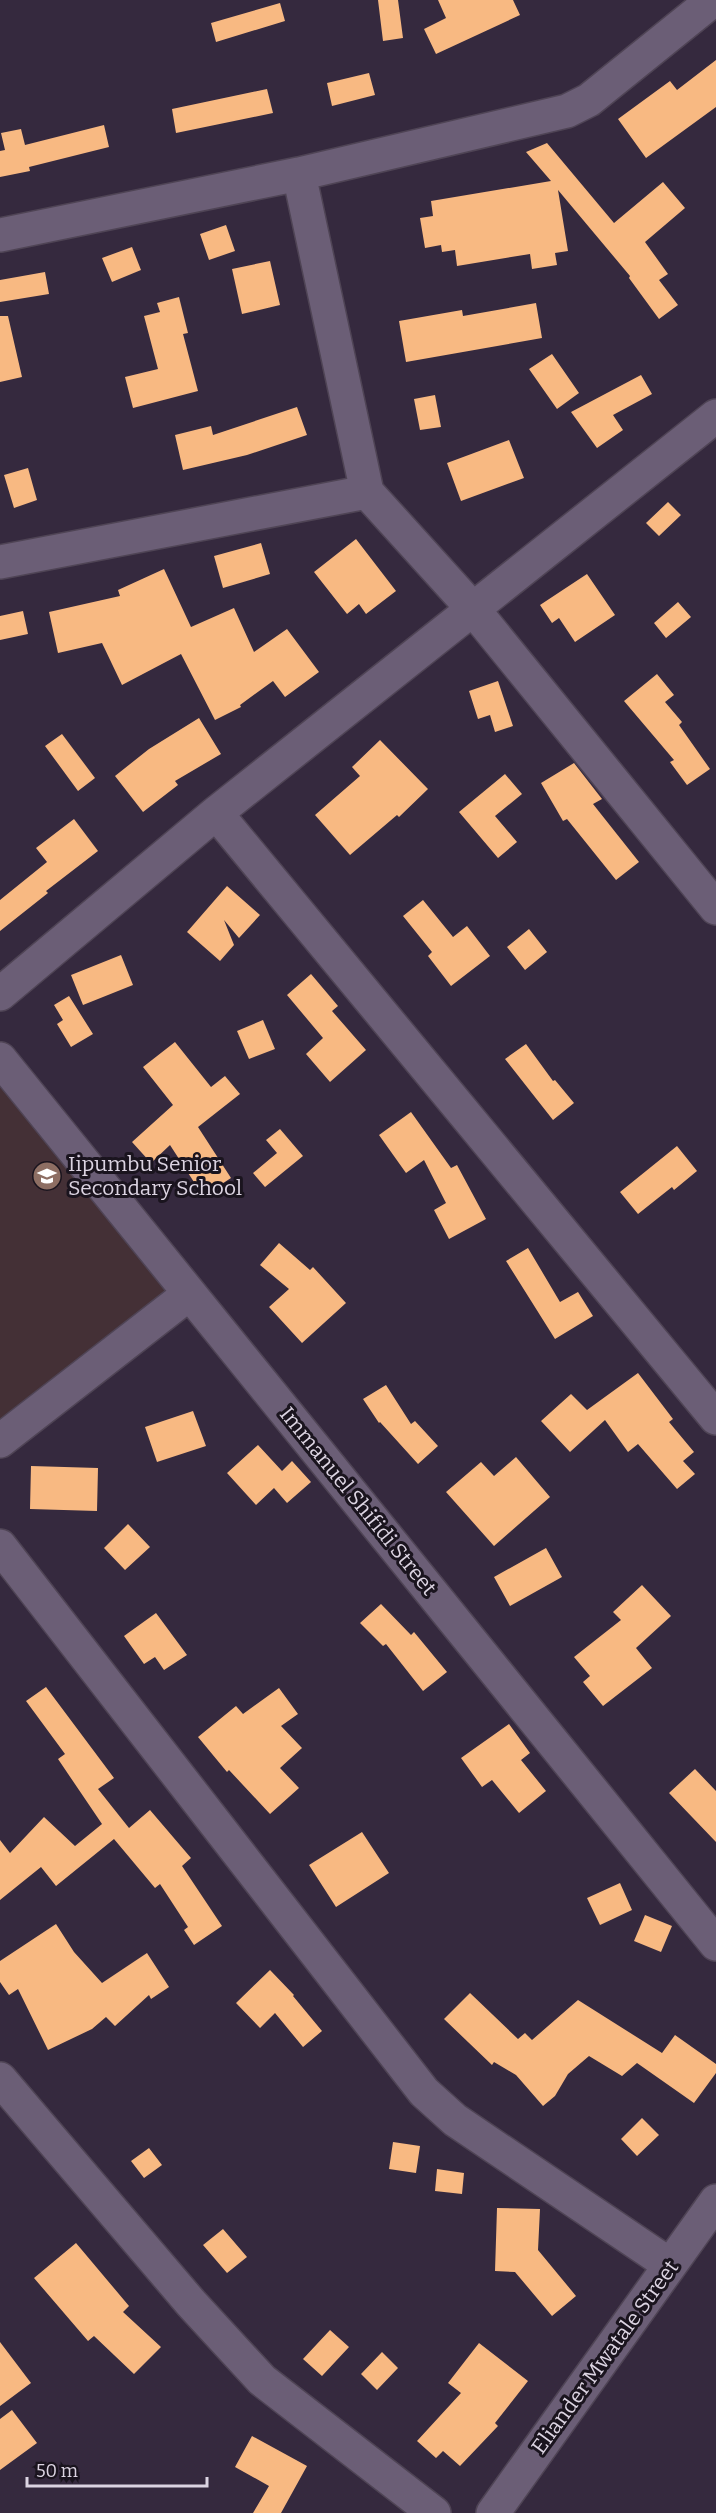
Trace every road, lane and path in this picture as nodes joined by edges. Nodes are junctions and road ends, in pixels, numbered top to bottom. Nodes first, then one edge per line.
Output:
1 (713, 0) edge
2 (299, 174) junction
3 (0, 235) edge
4 (716, 416) edge
5 (367, 492) junction
6 (0, 562) edge
7 (473, 609) junction
8 (216, 813) junction
9 (716, 908) edge
10 (0, 994) edge
11 (0, 1059) edge
12 (189, 1294) junction
13 (716, 1418) edge
14 (0, 1441) edge
15 (0, 1546) edge
16 (716, 1944) edge
17 (0, 2079) edge
18 (716, 2200) edge
19 (670, 2265) junction
20 (434, 2513) edge
21 (493, 2513) edge

1 - 2 street
2 - 3 street
2 - 5 street
4 - 7 street
5 - 6 street
5 - 7 street
7 - 8 street
7 - 9 street
8 - 10 street
8 - 13 street
11 - 12 street, Immanuel Shifidi Street
12 - 14 street
12 - 16 street, Immanuel Shifidi Street
15 - 19 street
17 - 20 street
18 - 19 street, Eliander Mwatale Street
19 - 21 street, Eliander Mwatale Street

